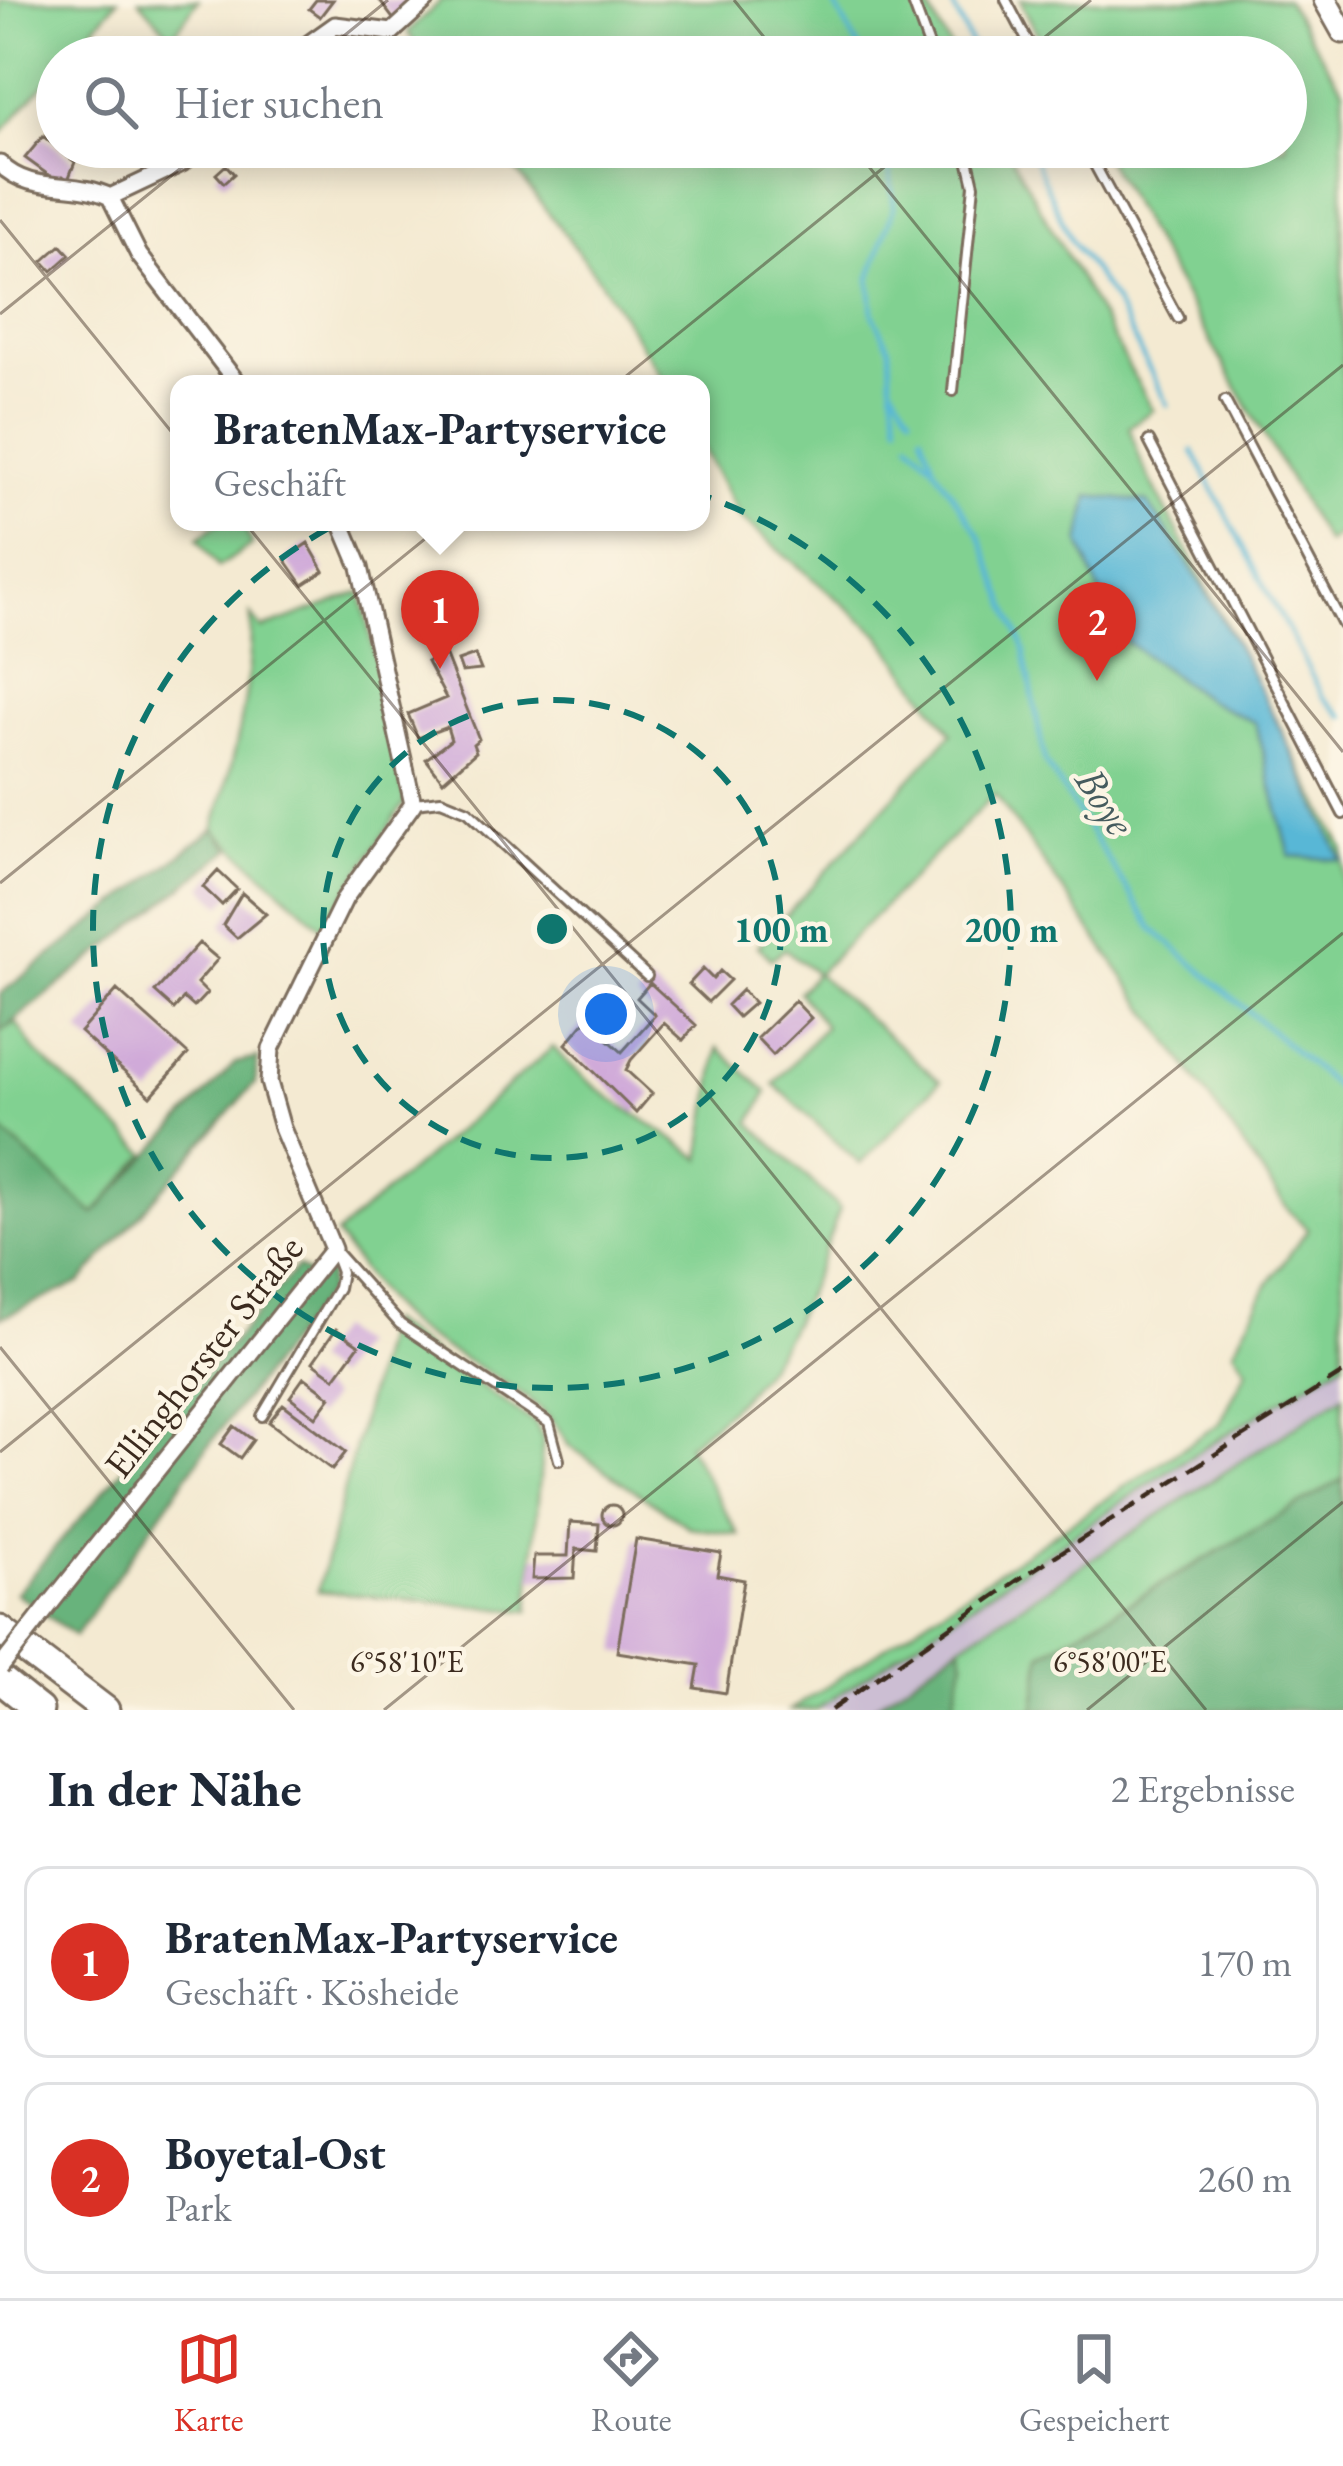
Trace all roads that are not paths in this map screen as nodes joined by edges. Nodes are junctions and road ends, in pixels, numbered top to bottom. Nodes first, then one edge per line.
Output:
1 (427, 0) edge
2 (912, 0) edge
3 (1006, 0) edge
4 (320, 36) edge
5 (925, 36) edge
6 (1025, 36) edge
7 (0, 164) edge
8 (171, 168) edge
9 (970, 168) edge
10 (1096, 168) edge
11 (110, 197) junction
12 (1178, 318) dead end
13 (231, 375) edge
14 (953, 392) dead end
15 (1225, 401) dead end
16 (1149, 441) dead end
17 (345, 531) edge
18 (1343, 626) edge
19 (413, 803) junction
20 (1343, 814) edge
21 (647, 976) dead end
22 (333, 1249) junction
23 (262, 1415) dead end
24 (560, 1460) dead end
25 (0, 1630) edge
26 (0, 1668) edge
27 (0, 1679) edge
28 (39, 1710) edge
29 (105, 1710) edge

1 - 4 street
2 - 5 lane
3 - 6 lane
7 - 11 street
8 - 11 street
9 - 14 lane
10 - 12 lane
11 - 13 street
15 - 18 lane
16 - 20 lane
17 - 19 street
19 - 21 lane
19 - 22 street, Ellinghorster Straße
22 - 23 lane
22 - 24 lane
22 - 26 street, Ellinghorster Straße, bridge
25 - 29 highway
27 - 28 highway

